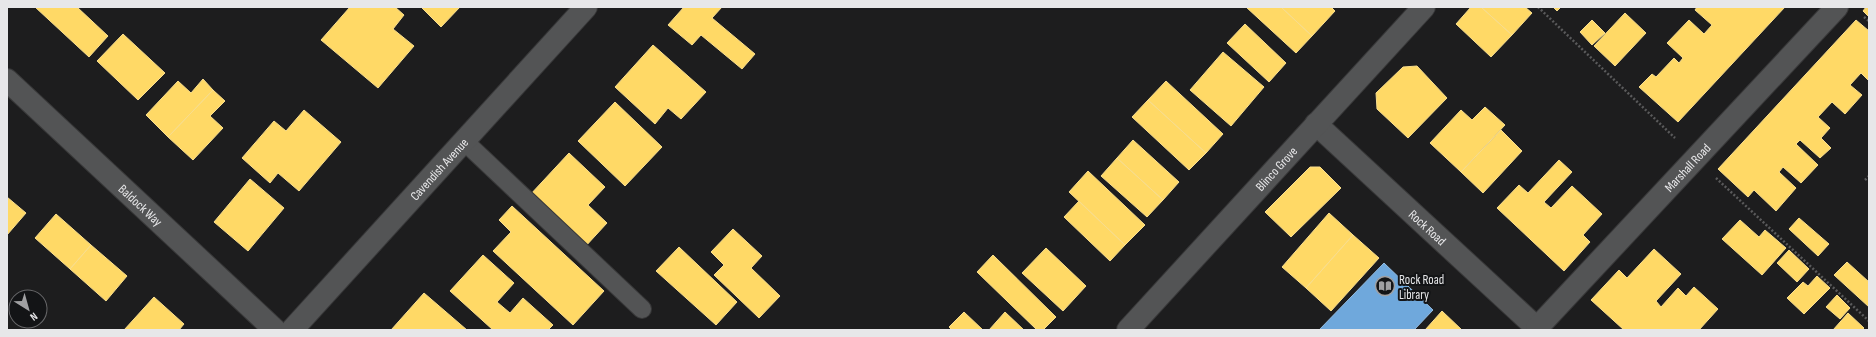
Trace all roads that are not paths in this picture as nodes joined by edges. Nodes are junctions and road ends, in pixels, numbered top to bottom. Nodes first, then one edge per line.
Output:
1 (586, 7) edge
2 (1424, 7) edge
3 (1837, 7) edge
4 (7, 80) edge
5 (1316, 124) junction
6 (464, 141) junction
7 (642, 309) dead end
8 (1538, 329) edge
9 (275, 330) edge
10 (292, 330) edge
11 (1128, 330) edge

1 - 6 street, Cavendish Avenue
2 - 5 street, Blinco Grove
3 - 8 street, Marshall Road
4 - 9 street, Baldock Way
5 - 8 street, Rock Road
5 - 11 street, Blinco Grove
6 - 7 lane
6 - 10 street, Cavendish Avenue

